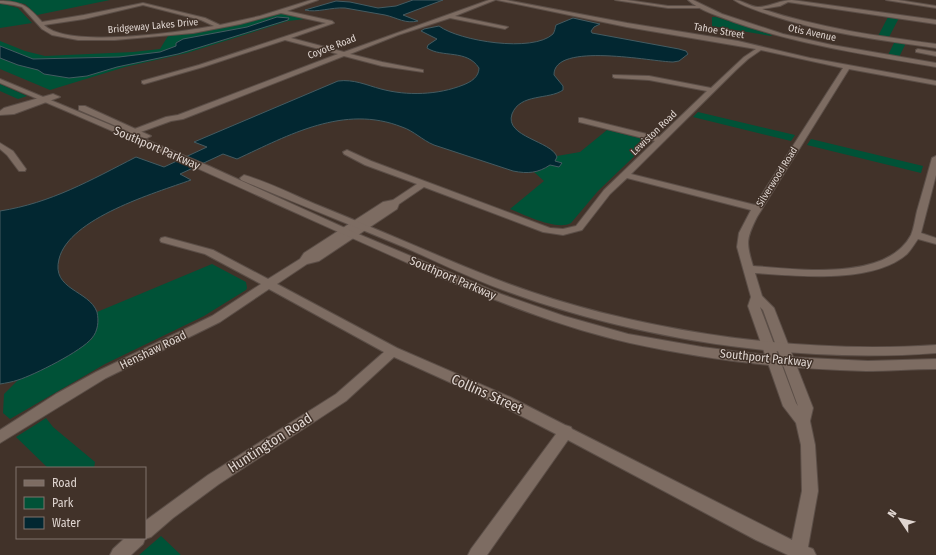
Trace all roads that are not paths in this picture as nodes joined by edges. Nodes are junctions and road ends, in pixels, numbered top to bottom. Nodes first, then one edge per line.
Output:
1 (316, 0) edge
2 (492, 0) edge
3 (499, 0) edge
4 (617, 0) edge
5 (690, 0) edge
6 (736, 0) edge
7 (789, 0) edge
8 (888, 0) edge
9 (637, 1) edge
10 (0, 2) edge
11 (936, 6) edge
12 (701, 7) junction
13 (756, 8) junction
14 (280, 11) junction
15 (451, 16) junction
16 (936, 22) edge
17 (40, 24) junction
18 (219, 27) junction
19 (504, 27) dead end
20 (284, 38) junction
21 (935, 46) edge
22 (761, 48) junction
23 (918, 51) dead end
24 (343, 54) junction
25 (934, 54) edge
26 (936, 65) edge
27 (847, 67) junction
28 (421, 70) dead end
29 (0, 73) edge
30 (615, 76) dead end
31 (0, 80) edge
32 (144, 82) dead end
33 (936, 83) edge
34 (712, 90) junction
35 (55, 96) junction
36 (44, 100) junction
37 (1, 114) edge
38 (582, 120) dead end
39 (134, 134) junction
40 (661, 140) junction
41 (0, 145) edge
42 (347, 152) dead end
43 (936, 158) edge
44 (209, 166) junction
45 (22, 169) dead end
46 (626, 174) junction
47 (934, 174) edge
48 (423, 184) junction
49 (757, 209) junction
50 (360, 225) junction
51 (348, 233) junction
52 (916, 235) junction
53 (165, 240) dead end
54 (936, 241) edge
55 (748, 269) junction
56 (270, 284) junction
57 (757, 297) junction
58 (768, 345) junction
59 (782, 347) junction
60 (936, 348) edge
61 (393, 351) junction
62 (773, 360) junction
63 (788, 362) junction
64 (936, 364) edge
65 (803, 421) junction
66 (566, 431) junction
67 (0, 437) edge
68 (146, 530) edge
69 (136, 539) edge
70 (801, 553) edge
71 (119, 555) edge
72 (477, 555) edge

1 - 14 street, Bridgeway Lakes Drive
2 - 15 street, Coyote Road
3 - 22 street, Tahoe Street
4 - 9 street
5 - 12 street, Otis Avenue
6 - 13 street
7 - 13 street
7 - 16 street
8 - 11 street
9 - 12 street
10 - 17 street, Bridgeway Lakes Drive
12 - 26 street, Otis Avenue
13 - 21 street
14 - 18 street, Bridgeway Lakes Drive
14 - 20 street
15 - 19 street
15 - 24 street, Coyote Road
17 - 18 street, Bridgeway Lakes Drive
17 - 18 street
20 - 24 street
20 - 32 street
21 - 25 street
22 - 27 street, Tahoe Street
22 - 34 street, Lewiston Road
23 - 25 street
24 - 28 street
24 - 39 street, Coyote Road
27 - 33 street, Tahoe Street
27 - 49 street, Silverwood Road
29 - 35 street, Southport Parkway
30 - 34 street
31 - 36 street, Southport Parkway
34 - 40 street, Lewiston Road
35 - 36 street
35 - 39 street, Southport Parkway
36 - 37 street
36 - 39 street, Southport Parkway
38 - 40 street
39 - 44 street, Southport Parkway
40 - 46 street, Lewiston Road
41 - 45 street
42 - 48 street
43 - 47 street
44 - 50 street, Southport Parkway
44 - 51 street, Southport Parkway
46 - 48 street, Lewiston Road
46 - 49 street
47 - 52 street
48 - 50 street, Henshaw Road
49 - 55 street, Silverwood Road
50 - 51 street, Henshaw Road
50 - 58 street, Southport Parkway
51 - 56 street, Henshaw Road
51 - 62 street, Southport Parkway
52 - 54 street
52 - 55 street
53 - 56 street, Collins Street
55 - 57 street, Silverwood Road
56 - 61 street, Collins Street
56 - 67 street, Henshaw Road
57 - 58 street, Silverwood Road
57 - 59 street, Silverwood Road
58 - 59 street, Southport Parkway
58 - 62 street, Silverwood Road
59 - 60 street, Southport Parkway
59 - 63 street, Silverwood Road
61 - 66 street, Collins Street
61 - 68 street, Huntington Road
62 - 63 street, Southport Parkway
62 - 65 street, Silverwood Road
63 - 64 street, Southport Parkway
63 - 65 street, Silverwood Road
65 - 70 street, Silverwood Road
66 - 70 street, Collins Street
66 - 72 street
69 - 71 street

